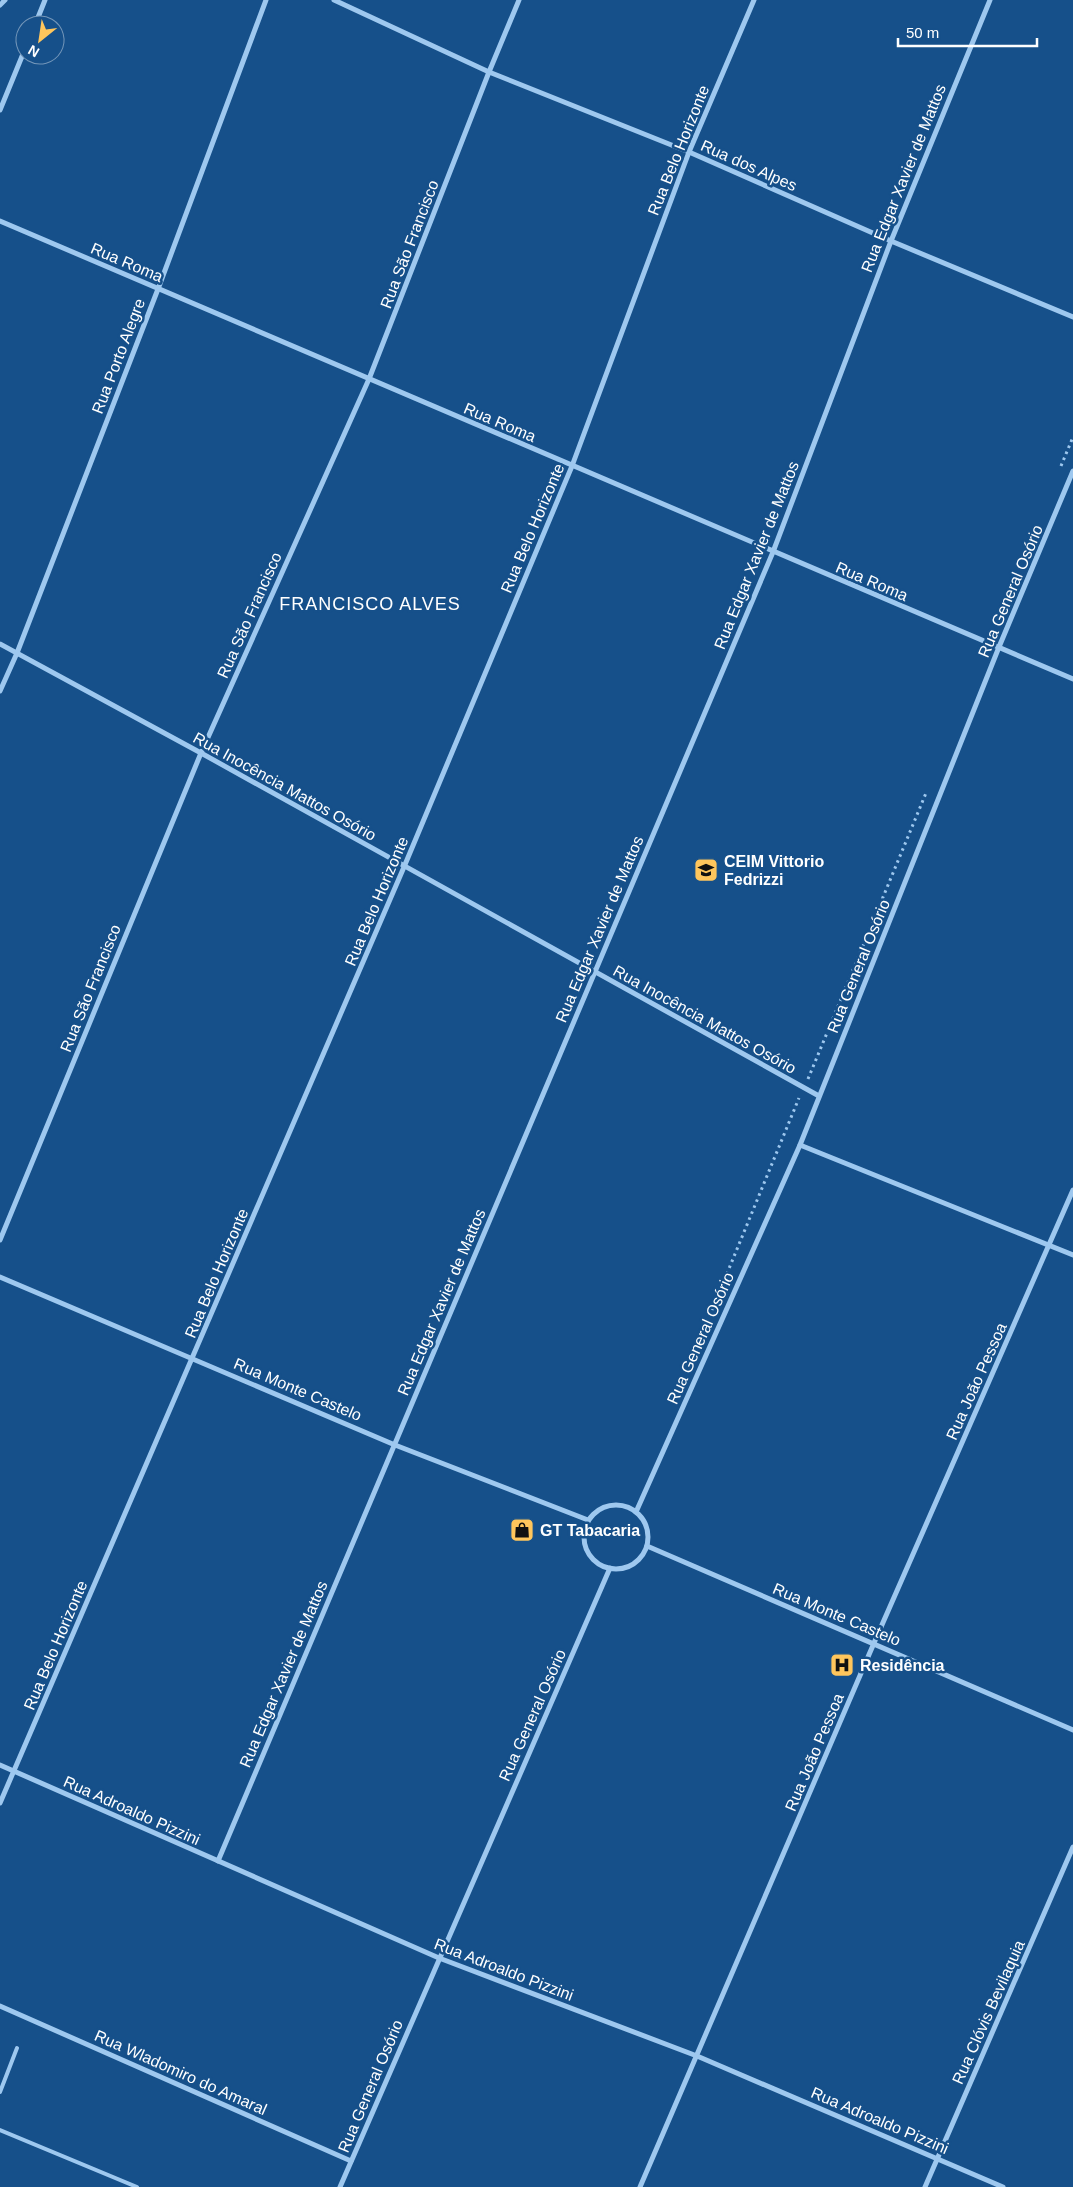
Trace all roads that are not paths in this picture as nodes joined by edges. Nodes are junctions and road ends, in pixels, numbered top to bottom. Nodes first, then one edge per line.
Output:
1 (5, 0) edge
2 (45, 0) edge
3 (266, 0) edge
4 (334, 0) edge
5 (519, 0) edge
6 (754, 0) edge
7 (990, 0) edge
8 (0, 5) edge
9 (39, 15) edge
10 (18, 65) edge
11 (489, 72) junction
12 (0, 110) edge
13 (689, 152) junction
14 (0, 221) edge
15 (890, 241) junction
16 (158, 289) junction
17 (1073, 317) edge
18 (369, 379) junction
19 (572, 466) junction
20 (1073, 471) edge
21 (773, 552) junction
22 (0, 644) edge
23 (999, 647) junction
24 (17, 654) junction
25 (1073, 679) edge
26 (0, 691) edge
27 (201, 753) junction
28 (404, 867) junction
29 (594, 972) junction
30 (819, 1096) junction
31 (800, 1145) junction
32 (1073, 1190) edge
33 (0, 1240) edge
34 (1050, 1245) junction
35 (1073, 1255) edge
36 (0, 1276) edge
37 (193, 1357) junction
38 (395, 1445) junction
39 (636, 1512) junction
40 (588, 1520) junction
41 (647, 1546) junction
42 (610, 1568) junction
43 (874, 1643) junction
44 (1073, 1730) edge
45 (0, 1765) edge
46 (14, 1771) junction
47 (0, 1803) edge
48 (1073, 1847) edge
49 (218, 1861) junction
50 (439, 1958) junction
51 (0, 2006) edge
52 (17, 2048) dead end
53 (697, 2056) junction
54 (0, 2092) edge
55 (0, 2130) edge
56 (937, 2158) junction
57 (351, 2161) junction
58 (137, 2187) edge
59 (340, 2187) edge
60 (640, 2187) edge
61 (925, 2187) edge
62 (1003, 2187) edge

1 - 8 street
2 - 9 street
3 - 16 street, Rua Porto Alegre
4 - 11 street, Rua dos Alpes
5 - 11 street, Rua São Francisco
6 - 13 street, Rua Belo Horizonte
7 - 15 street, Rua Edgar Xavier de Mattos
10 - 12 street
11 - 13 street, Rua dos Alpes
11 - 18 street, Rua São Francisco
13 - 15 street, Rua dos Alpes
13 - 19 street, Rua Belo Horizonte
14 - 16 street, Rua Roma
15 - 17 street, Rua dos Alpes
15 - 21 street, Rua Edgar Xavier de Mattos
16 - 18 street, Rua Roma
16 - 24 street, Rua Porto Alegre
18 - 19 street, Rua Roma
18 - 27 street, Rua São Francisco
19 - 21 street, Rua Roma
19 - 28 street, Rua Belo Horizonte
20 - 23 street, Rua General Osório
21 - 23 street, Rua Roma
21 - 29 street, Rua Edgar Xavier de Mattos
22 - 24 street, Rua Inocência Mattos Osório
23 - 25 street, Rua Roma
23 - 30 street, Rua General Osório
24 - 26 street, Rua Porto Alegre
24 - 27 street, Rua Inocência Mattos Osório
27 - 28 street, Rua Inocência Mattos Osório
27 - 33 street, Rua São Francisco
28 - 29 street, Rua Inocência Mattos Osório
28 - 37 street, Rua Belo Horizonte
29 - 30 street, Rua Inocência Mattos Osório
29 - 38 street, Rua Edgar Xavier de Mattos
30 - 31 street, Rua General Osório
31 - 34 street
31 - 39 street, Rua General Osório
32 - 34 street, Rua João Pessoa
34 - 35 street
34 - 43 street, Rua João Pessoa
36 - 37 street, Rua Monte Castelo
37 - 38 street, Rua Monte Castelo
37 - 46 street, Rua Belo Horizonte
38 - 40 street, Rua Monte Castelo
38 - 49 street, Rua Edgar Xavier de Mattos
39 - 40 street
39 - 41 street
40 - 42 street
41 - 42 street
41 - 43 street, Rua Monte Castelo
42 - 50 street, Rua General Osório
43 - 44 street, Rua Monte Castelo
43 - 53 street, Rua João Pessoa
45 - 46 street, Rua Adroaldo Pizzini
46 - 47 street, Rua Belo Horizonte
46 - 49 street, Rua Adroaldo Pizzini
48 - 56 street, Rua Clóvis Bevilaquia
49 - 50 street, Rua Adroaldo Pizzini
50 - 53 street, Rua Adroaldo Pizzini
50 - 57 street, Rua General Osório
51 - 57 street, Rua Wladomiro do Amaral
52 - 54 lane
53 - 56 street, Rua Adroaldo Pizzini
53 - 60 street, Rua João Pessoa
55 - 58 lane
56 - 61 street, Rua Clóvis Bevilaquia
56 - 62 street, Rua Adroaldo Pizzini
57 - 59 street, Rua General Osório

